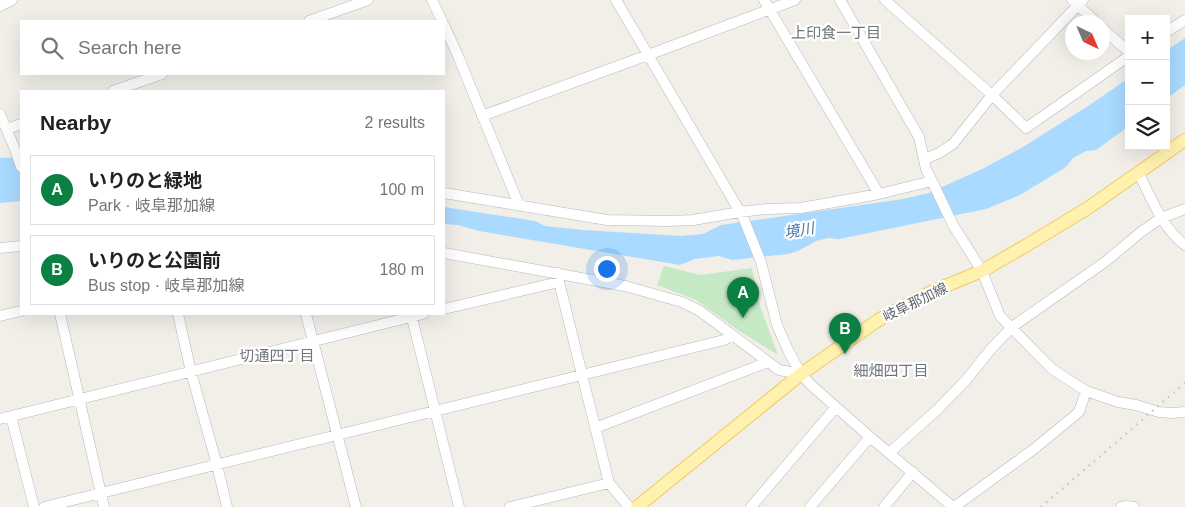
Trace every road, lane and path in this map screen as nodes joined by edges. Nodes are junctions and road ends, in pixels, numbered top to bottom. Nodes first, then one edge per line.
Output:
1 (12, 0) edge
2 (368, 0) edge
3 (432, 0) edge
4 (616, 0) edge
5 (764, 0) edge
6 (795, 0) edge
7 (840, 0) edge
8 (885, 0) edge
9 (1078, 2) edge
10 (0, 6) edge
11 (770, 10) junction
12 (1090, 15) edge
13 (312, 20) edge
14 (442, 20) edge
15 (1185, 20) edge
16 (445, 27) edge
17 (1170, 29) edge
18 (1110, 35) edge
19 (1125, 48) edge
20 (648, 55) junction
21 (1125, 59) edge
22 (159, 75) edge
23 (116, 90) edge
24 (992, 95) junction
25 (0, 114) edge
26 (482, 116) junction
27 (20, 124) edge
28 (7, 129) junction
29 (1185, 140) edge
30 (925, 159) junction
31 (20, 164) edge
32 (1138, 172) junction
33 (933, 183) junction
34 (445, 193) edge
35 (879, 194) junction
36 (519, 205) junction
37 (1185, 210) edge
38 (742, 214) junction
39 (1161, 218) junction
40 (1185, 245) edge
41 (20, 246) edge
42 (0, 248) edge
43 (445, 253) edge
44 (982, 272) junction
45 (558, 277) junction
46 (445, 309) edge
47 (20, 310) edge
48 (60, 315) edge
49 (178, 315) edge
50 (306, 315) edge
51 (411, 315) edge
52 (0, 316) edge
53 (1012, 327) junction
54 (732, 335) junction
55 (314, 342) junction
56 (768, 362) junction
57 (191, 372) junction
58 (800, 374) junction
59 (583, 375) junction
60 (1086, 391) junction
61 (79, 400) junction
62 (1185, 402) edge
63 (836, 407) junction
64 (436, 412) junction
65 (1185, 412) edge
66 (1171, 413) junction
67 (11, 416) junction
68 (0, 419) edge
69 (596, 428) junction
70 (337, 436) junction
71 (870, 437) junction
72 (889, 453) junction
73 (217, 465) junction
74 (913, 472) junction
75 (609, 483) junction
76 (101, 494) junction
77 (34, 507) edge
78 (44, 507) edge
79 (104, 507) edge
80 (227, 507) edge
81 (356, 507) edge
82 (459, 507) edge
83 (510, 507) edge
84 (629, 507) edge
85 (638, 507) edge
86 (751, 507) edge
87 (810, 507) edge
88 (884, 507) edge
89 (953, 507) edge
90 (1121, 507) edge
91 (1134, 507) edge

1 - 10 street
2 - 13 street
3 - 14 street
4 - 20 street
5 - 11 street
6 - 11 street
7 - 30 street
8 - 24 street
9 - 12 street
9 - 24 street
11 - 20 street
11 - 35 street
15 - 17 street
16 - 26 street
18 - 19 street
20 - 26 street
20 - 38 street
21 - 24 street
22 - 23 street
24 - 30 street
25 - 28 street
26 - 36 street
27 - 28 street
28 - 31 street
29 - 32 main road, 岐阜那加線
30 - 33 street
32 - 39 street
32 - 44 main road, 岐阜那加線
33 - 35 street
33 - 44 street
34 - 36 street
35 - 38 street
36 - 38 street
37 - 39 street
38 - 58 street
39 - 40 street
39 - 53 street
41 - 42 street
43 - 45 street
44 - 53 street
44 - 58 main road, 岐阜那加線
45 - 46 street
45 - 54 street
45 - 59 street
47 - 52 street
48 - 61 street
49 - 57 street
50 - 55 street
51 - 55 street
51 - 64 street
53 - 60 street
53 - 72 street
54 - 56 street
54 - 59 street
55 - 57 street
55 - 70 street
56 - 58 street
56 - 69 street
57 - 61 street
57 - 73 street
58 - 63 street
58 - 85 main road, 岐阜那加線
59 - 64 street
59 - 69 street
60 - 66 street
60 - 89 street
61 - 67 street
61 - 76 street
62 - 66 street
63 - 71 street
63 - 86 street
64 - 70 street
64 - 82 street
65 - 66 street
67 - 68 street
67 - 77 street
69 - 75 street
70 - 73 street
70 - 81 street
71 - 72 street
71 - 87 street
72 - 74 street
73 - 76 street
73 - 80 street
74 - 88 street
74 - 89 street
75 - 83 street
75 - 84 street
76 - 78 street
76 - 79 street
90 - 91 street

